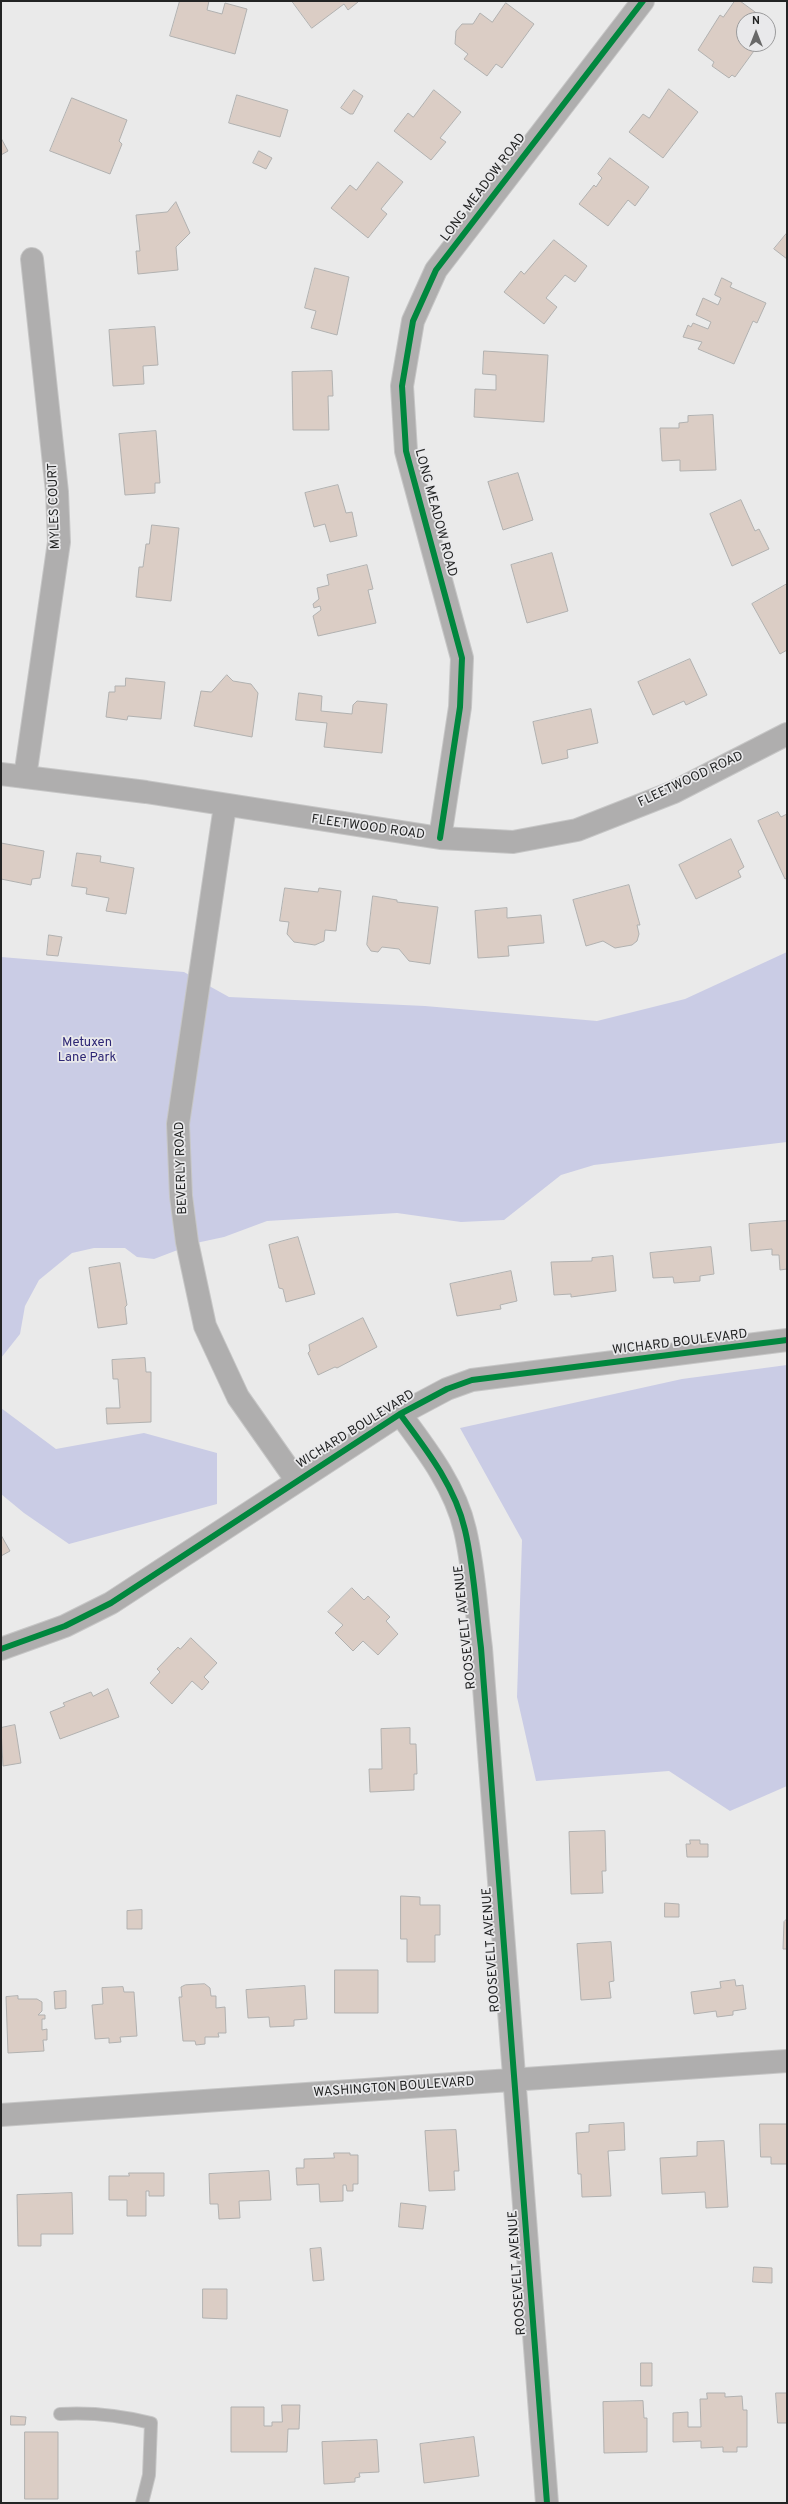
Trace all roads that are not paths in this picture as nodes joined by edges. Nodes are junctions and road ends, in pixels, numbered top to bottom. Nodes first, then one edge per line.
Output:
1 (643, 1) edge
2 (32, 259) dead end
3 (787, 734) edge
4 (1, 774) edge
5 (25, 777) junction
6 (225, 806) junction
7 (440, 838) junction
8 (787, 1340) edge
9 (400, 1414) junction
10 (297, 1480) junction
11 (1, 1648) edge
12 (787, 2061) edge
13 (514, 2080) junction
14 (1, 2115) edge
15 (60, 2414) dead end
16 (142, 2503) edge
17 (547, 2503) edge

1 - 7 street, LONG MEADOW ROAD
2 - 5 street, MYLES COURT
3 - 7 street, FLEETWOOD ROAD
4 - 5 street, FLEETWOOD ROAD
5 - 6 street, FLEETWOOD ROAD
6 - 7 street, FLEETWOOD ROAD
6 - 10 street, BEVERLY ROAD
8 - 9 street, WICHARD BOULEVARD
9 - 10 street, WICHARD BOULEVARD
9 - 13 street, ROOSEVELT AVENUE
10 - 11 street, WICHARD BOULEVARD
12 - 13 street, WASHINGTON BOULEVARD
13 - 14 street, WASHINGTON BOULEVARD
13 - 17 street, ROOSEVELT AVENUE
15 - 16 lane

